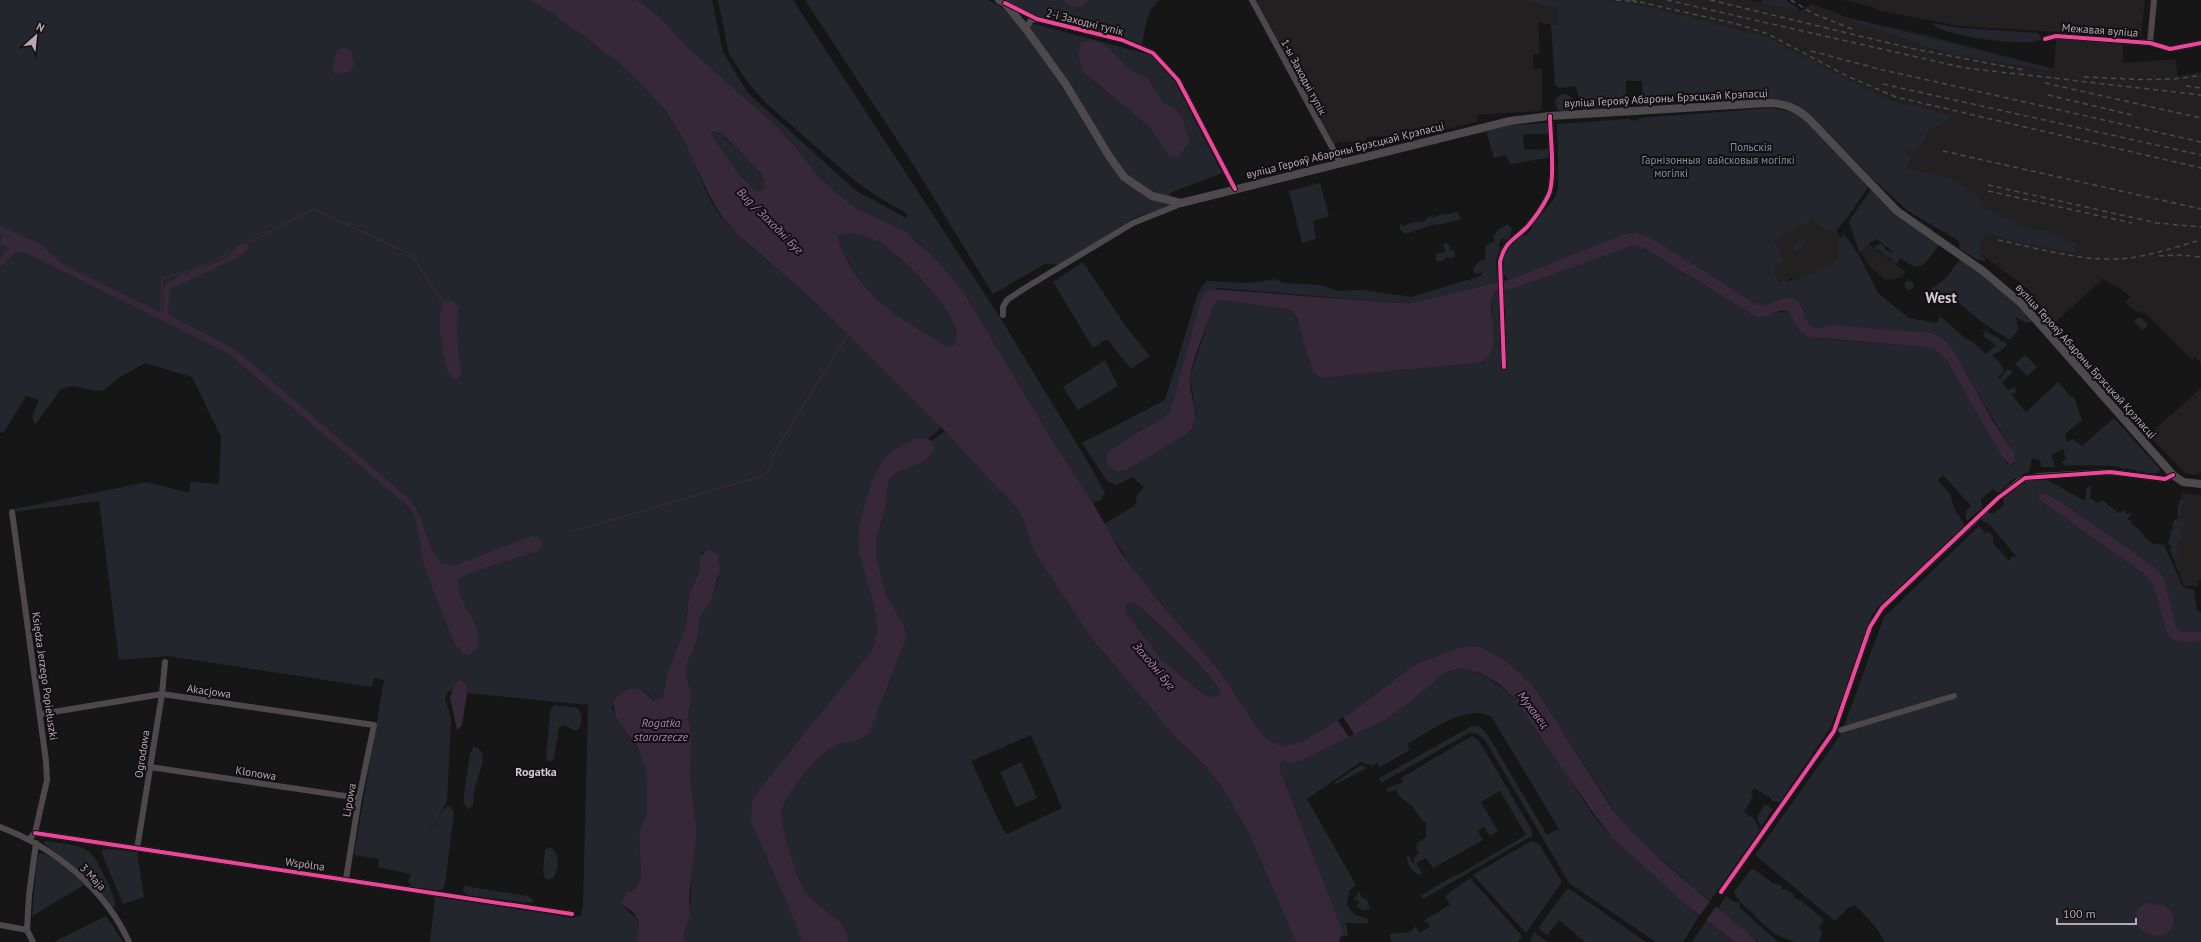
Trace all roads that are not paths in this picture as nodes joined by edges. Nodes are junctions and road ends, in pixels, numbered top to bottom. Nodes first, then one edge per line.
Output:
1 (1252, 0) edge
2 (2154, 0) edge
3 (1002, 1) edge
4 (1037, 19) junction
5 (1026, 28) junction
6 (2045, 39) dead end
7 (2150, 42) junction
8 (2201, 42) edge
9 (1550, 116) junction
10 (1340, 162) junction
11 (1235, 189) junction
12 (1186, 202) junction
13 (1003, 315) dead end
14 (1504, 367) dead end
15 (2173, 475) junction
16 (2201, 484) edge
17 (1998, 498) tunnel mouth
18 (1985, 511) tunnel mouth
19 (12, 512) dead end
20 (164, 662) dead end
21 (162, 694) junction
22 (1954, 696) dead end
23 (41, 714) junction
24 (374, 725) joint
25 (1841, 730) dead end
26 (150, 767) junction
27 (358, 798) junction
28 (0, 827) edge
29 (35, 833) junction
30 (29, 839) junction
31 (36, 843) junction
32 (137, 848) junction
33 (346, 879) junction
34 (1721, 892) dead end
35 (572, 914) dead end
36 (0, 925) edge
37 (27, 930) junction
38 (32, 942) edge
39 (129, 942) edge

1 - 10 street, 1-ы Заходні тупік
2 - 7 street
3 - 4 street, 2-і Заходні тупік
3 - 5 main road, вуліца Герояў Абароны Брэсцкай Крэпасці
4 - 5 street
4 - 11 street, 2-і Заходні тупік
5 - 12 main road, вуліца Герояў Абароны Брэсцкай Крэпасці
6 - 7 street, Межавая вуліца
7 - 8 street, Межавая вуліца
9 - 10 main road, вуліца Герояў Абароны Брэсцкай Крэпасці
9 - 14 street
9 - 15 main road, вуліца Герояў Абароны Брэсцкай Крэпасці
10 - 11 main road, вуліца Герояў Абароны Брэсцкай Крэпасці
11 - 12 main road, вуліца Герояў Абароны Брэсцкай Крэпасці
12 - 13 street, вуліца Герояў Абароны Брэсцкай Крэпасці
15 - 16 main road, вуліца Герояў Абароны Брэсцкай Крэпасці
15 - 17 street
18 - 34 street
19 - 23 street, Księdza Jerzego Popiełuszki
20 - 21 street, Ogrodowa
21 - 23 street, Akacjowa
21 - 24 street, Akacjowa
21 - 26 street, Ogrodowa
22 - 25 street
23 - 29 street, Księdza Jerzego Popiełuszki
24 - 27 street, Lipowa
26 - 27 street, Klonowa
26 - 32 street, Ogrodowa
27 - 33 street, Lipowa
28 - 30 street, 3 Maja
29 - 30 street
29 - 32 street, Wspólna
30 - 31 street, 3 Maja
31 - 37 street
31 - 39 street, 3 Maja
32 - 33 street, Wspólna
33 - 35 street, Wspólna
36 - 37 street
37 - 38 street

